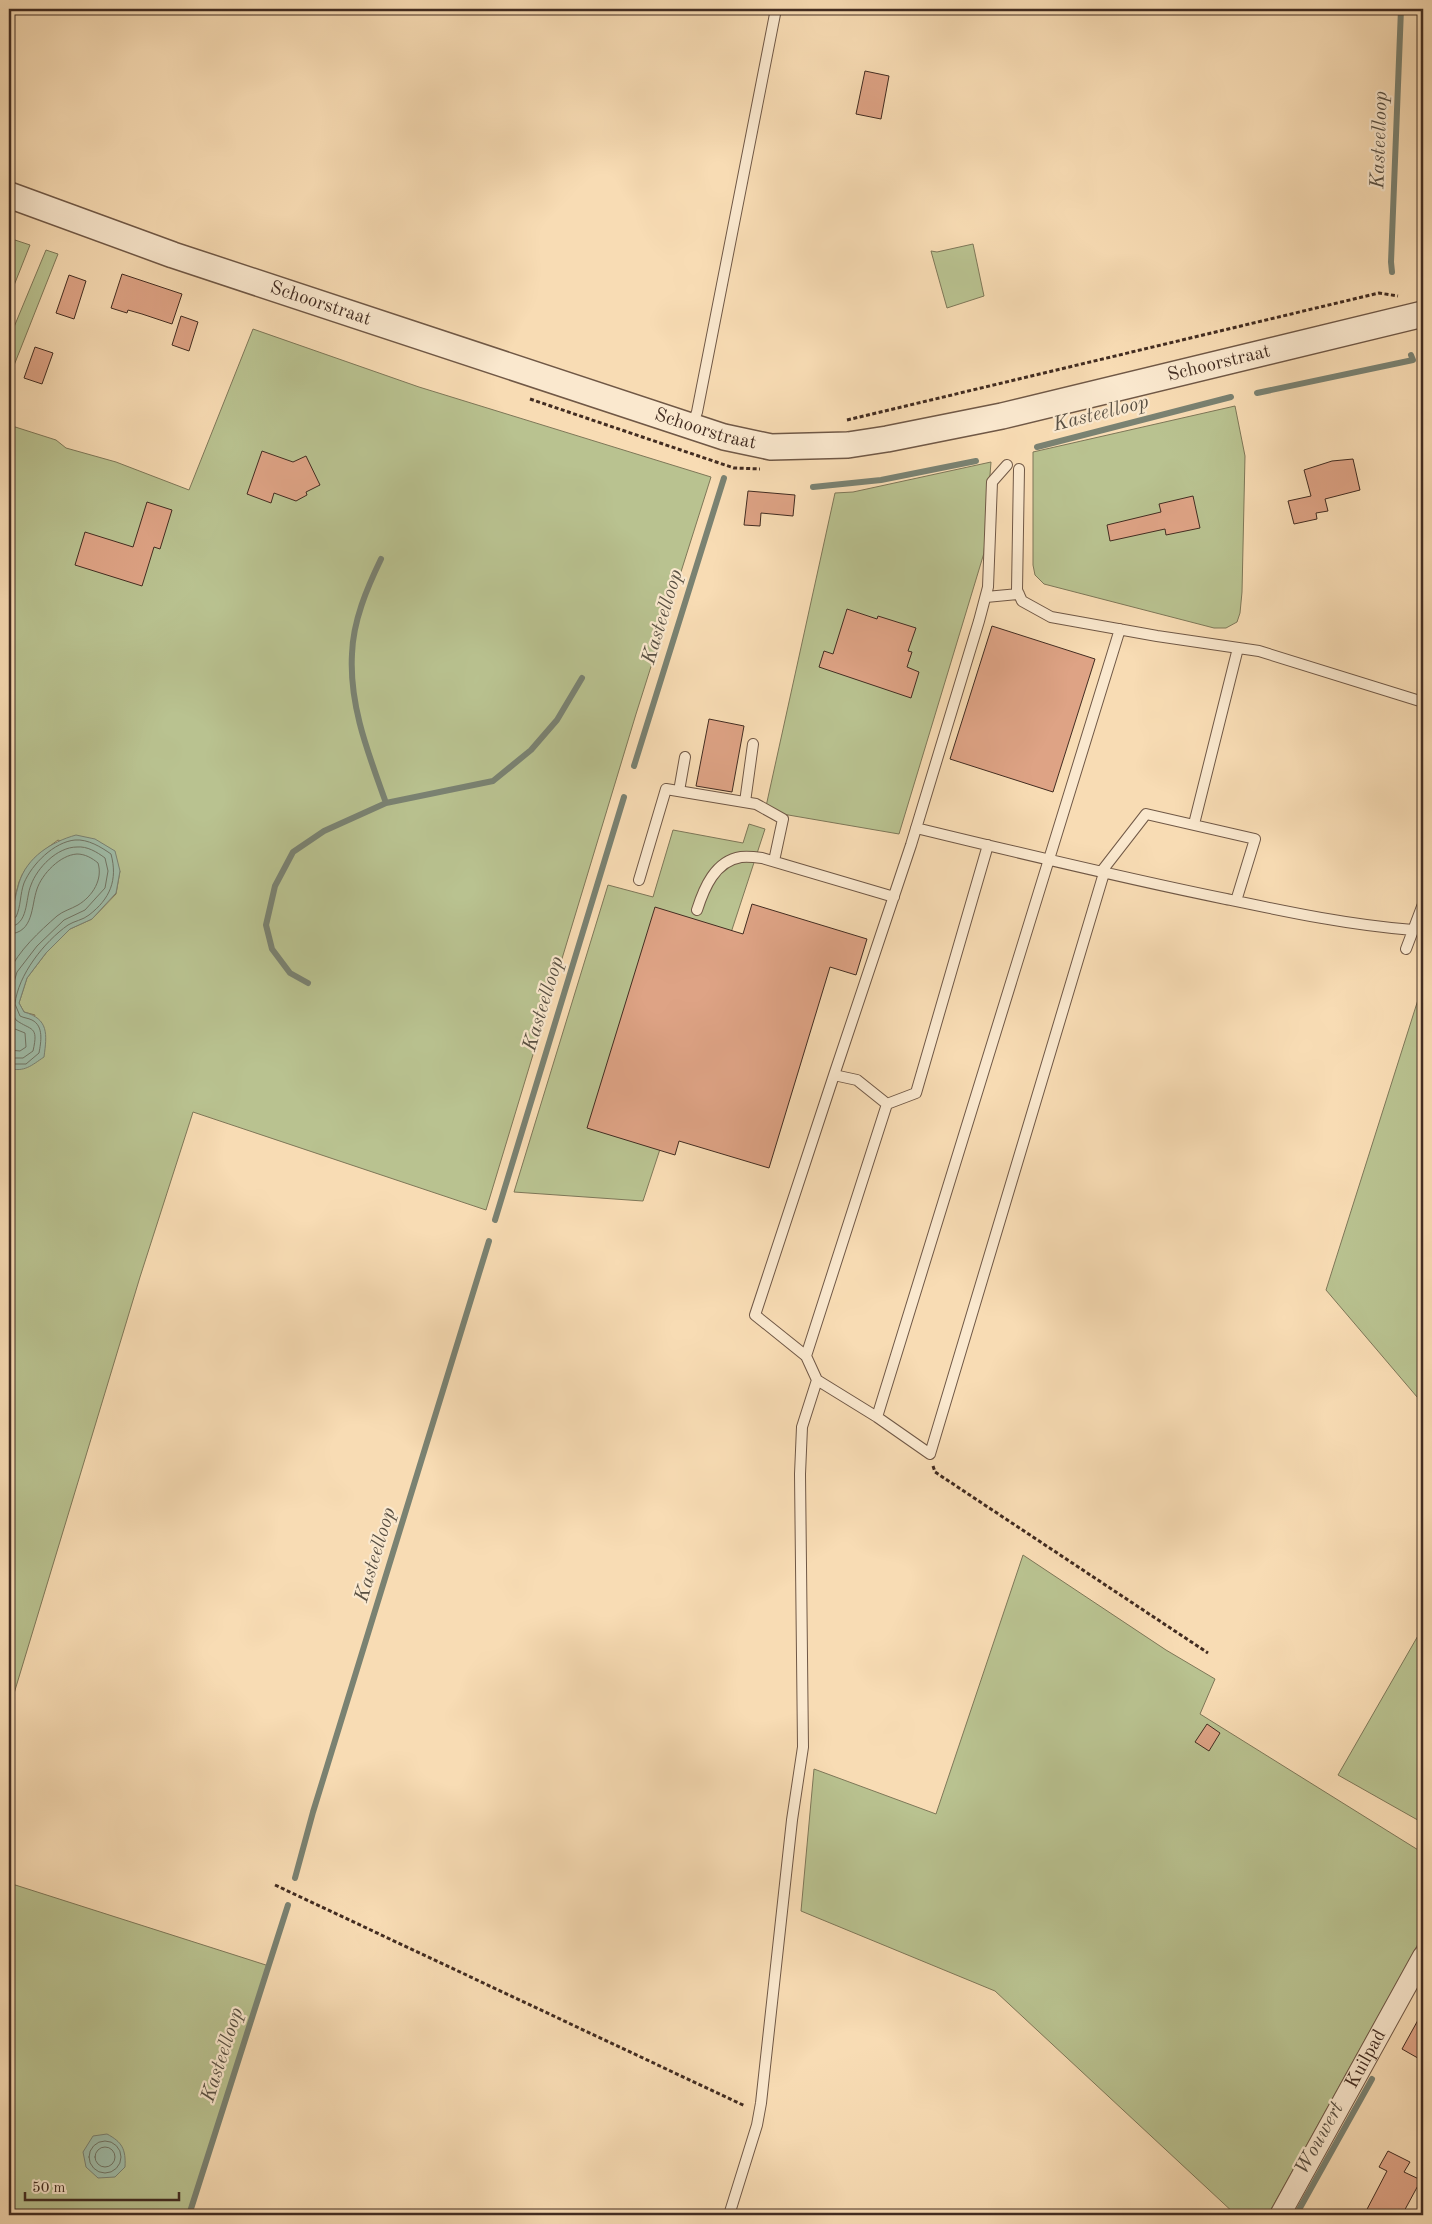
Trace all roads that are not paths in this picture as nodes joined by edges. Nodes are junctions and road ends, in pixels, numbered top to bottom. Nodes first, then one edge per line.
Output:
1 (776, 9) edge
2 (9, 195) edge
3 (1423, 314) edge
4 (691, 426) junction
5 (1007, 466) dead end
6 (1019, 469) dead end
7 (1019, 594) junction
8 (986, 597) junction
9 (1120, 630) junction
10 (1238, 648) junction
11 (1423, 702) edge
12 (753, 744) dead end
13 (685, 757) dead end
14 (679, 791) junction
15 (745, 802) junction
16 (1194, 824) junction
17 (916, 828) junction
18 (988, 845) junction
19 (1049, 860) junction
20 (774, 861) junction
21 (1103, 873) junction
22 (639, 880) dead end
23 (894, 897) junction
24 (1236, 901) junction
25 (1423, 904) edge
26 (697, 910) dead end
27 (1412, 930) junction
28 (1406, 948) dead end
29 (834, 1075) junction
30 (887, 1104) junction
31 (806, 1356) junction
32 (817, 1380) junction
33 (877, 1417) junction
34 (1423, 1956) edge
35 (729, 2215) edge
36 (1280, 2215) edge

1 - 4 lane
2 - 4 street, Schoorstraat
3 - 4 street, Schoorstraat
5 - 8 lane
6 - 7 lane
7 - 8 lane
7 - 9 lane
8 - 17 lane
9 - 10 lane
9 - 19 lane
10 - 11 lane
10 - 16 lane
12 - 15 lane
13 - 14 lane
14 - 15 lane
14 - 22 lane
15 - 20 lane
16 - 21 lane
16 - 24 lane
17 - 18 lane
17 - 23 lane
18 - 19 lane
18 - 30 lane
19 - 21 lane
19 - 33 lane
20 - 23 lane
20 - 26 lane
21 - 24 lane
21 - 33 lane
23 - 29 lane
24 - 27 lane
25 - 27 lane
27 - 28 lane
29 - 30 lane
29 - 31 lane
30 - 31 lane
31 - 32 lane
32 - 33 lane
32 - 35 lane
34 - 36 street, Kuilpad

